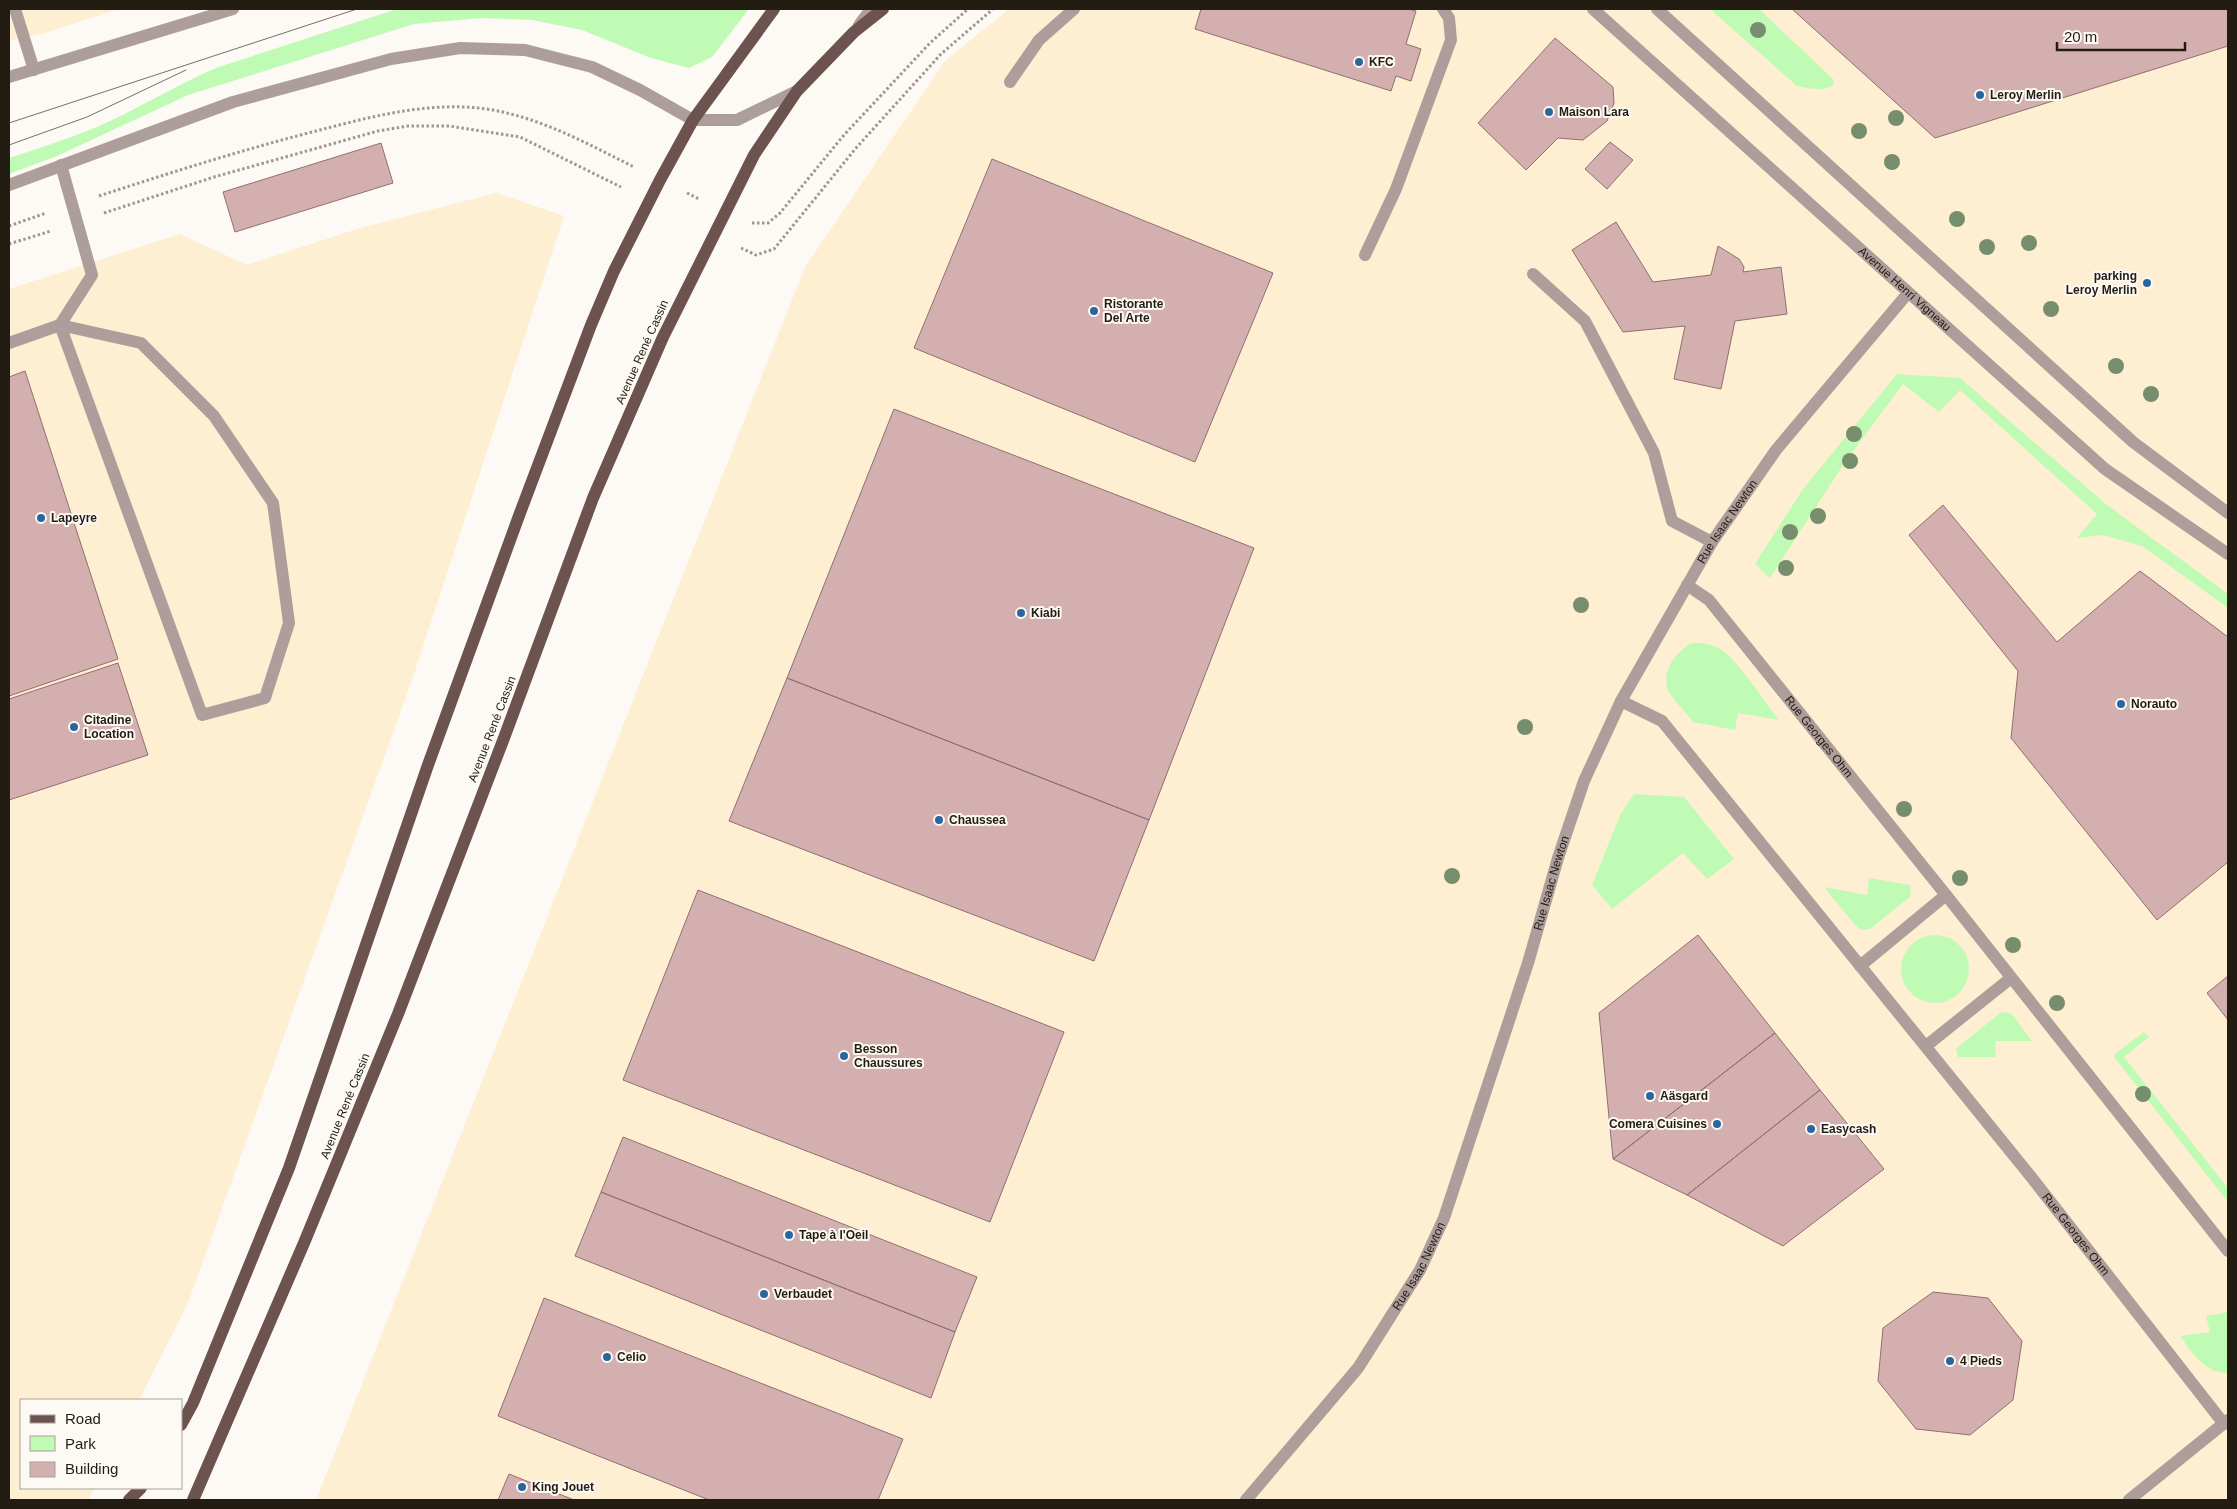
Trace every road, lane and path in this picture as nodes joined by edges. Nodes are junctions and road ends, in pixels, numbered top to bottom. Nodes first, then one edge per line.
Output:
1 (15, 9) edge
2 (233, 9) edge
3 (774, 9) edge
4 (871, 9) edge
5 (884, 9) edge
6 (968, 9) edge
7 (993, 9) edge
8 (1074, 9) edge
9 (1442, 9) edge
10 (1594, 9) edge
11 (1657, 9) edge
12 (854, 32) junction
13 (34, 70) junction
14 (9, 77) edge
15 (1010, 82) dead end
16 (797, 92) junction
17 (693, 120) junction
18 (61, 165) junction
19 (660, 180) junction
20 (9, 185) edge
21 (621, 187) dead end
22 (71, 205) junction
23 (725, 212) junction
24 (76, 222) junction
25 (9, 226) edge
26 (9, 244) edge
27 (741, 248) dead end
28 (1365, 255) dead end
29 (1533, 274) dead end
30 (1908, 293) junction
31 (60, 325) junction
32 (9, 343) edge
33 (2228, 513) edge
34 (1712, 542) junction
35 (2228, 554) edge
36 (1686, 585) junction
37 (1620, 701) junction
38 (1946, 895) junction
39 (1860, 966) junction
40 (2011, 978) junction
41 (1926, 1046) junction
42 (2228, 1252) edge
43 (2226, 1422) edge
44 (182, 1423) edge
45 (140, 1489) edge
46 (129, 1500) edge
47 (193, 1500) edge
48 (1246, 1500) edge
49 (2129, 1500) edge

1 - 13 street
2 - 13 street
3 - 17 main road
4 - 12 street
5 - 12 main road, Avenue René Cassin
6 - 23 path
7 - 27 path
8 - 15 street
9 - 28 street
10 - 30 street, Avenue Henri Vigneau
11 - 33 street
12 - 16 main road, Avenue René Cassin
13 - 14 street
16 - 17 street
16 - 23 main road, Avenue René Cassin
17 - 18 street
17 - 19 main road
18 - 20 street
18 - 22 street
19 - 22 path
19 - 23 path
19 - 44 main road
21 - 24 path
22 - 24 street
22 - 25 path
23 - 47 main road, Avenue René Cassin
24 - 26 path
24 - 31 street
29 - 34 street
30 - 34 street, Rue Isaac Newton
30 - 35 street, Avenue Henri Vigneau
31 - 31 street
31 - 32 street
34 - 36 street, Rue Isaac Newton
36 - 37 street, Rue Isaac Newton
36 - 38 street, Rue Georges Ohm
37 - 39 street, Rue Georges Ohm
37 - 48 street, Rue Isaac Newton
38 - 39 street
38 - 40 street, Rue Georges Ohm
39 - 41 street, Rue Georges Ohm
40 - 41 street
40 - 42 street, Rue Georges Ohm
41 - 43 street, Rue Georges Ohm
43 - 49 street
45 - 46 main road

